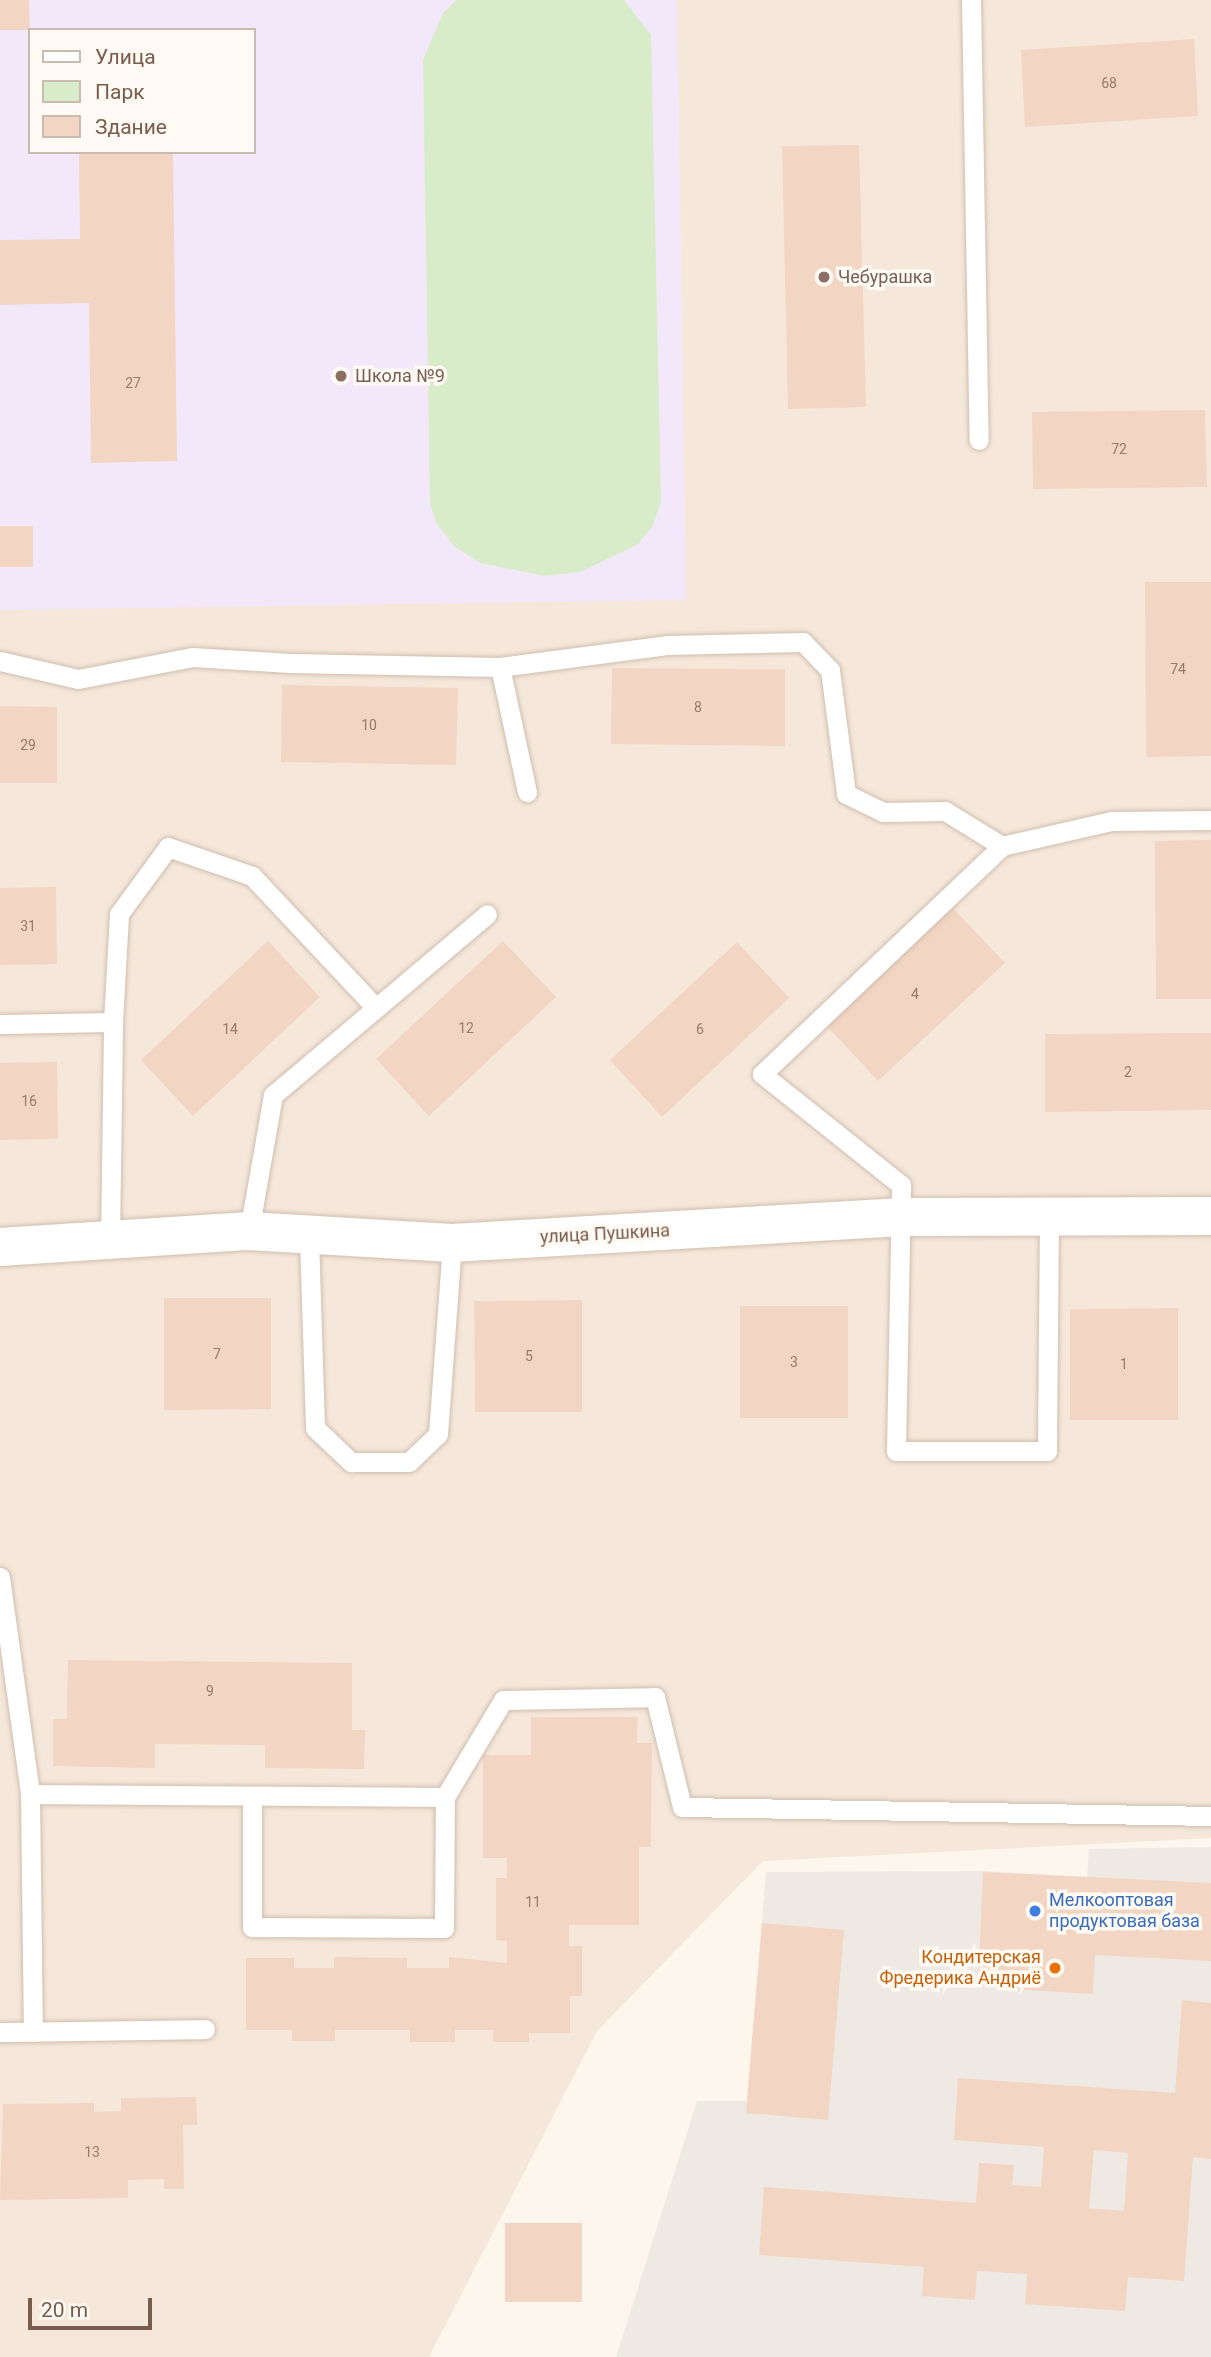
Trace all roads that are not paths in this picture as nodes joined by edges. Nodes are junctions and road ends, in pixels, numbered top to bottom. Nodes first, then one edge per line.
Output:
1 (971, 0) edge
2 (979, 440) dead end
3 (0, 661) edge
4 (500, 667) junction
5 (527, 792) dead end
6 (1211, 820) edge
7 (1002, 846) junction
8 (487, 914) dead end
9 (376, 1008) junction
10 (113, 1022) junction
11 (0, 1024) edge
12 (1049, 1216) junction
13 (1211, 1216) edge
14 (898, 1217) junction
15 (249, 1231) junction
16 (309, 1237) junction
17 (110, 1242) junction
18 (452, 1243) junction
19 (0, 1247) edge
20 (0, 1577) edge
21 (30, 1794) junction
22 (252, 1796) junction
23 (445, 1797) junction
24 (1211, 1816) edge
25 (205, 2029) dead end
26 (0, 2032) edge
27 (33, 2032) junction

1 - 2 lane
3 - 4 lane
4 - 5 lane
4 - 7 lane
6 - 7 lane
7 - 14 lane
8 - 9 lane
9 - 10 lane
9 - 15 lane
10 - 11 lane
10 - 17 lane
12 - 13 street, улица Пушкина
12 - 14 street, улица Пушкина
12 - 14 lane
14 - 18 street, улица Пушкина
15 - 16 street, улица Пушкина
15 - 17 street, улица Пушкина
16 - 18 street, улица Пушкина
16 - 18 lane
17 - 19 street, улица Пушкина
20 - 21 lane
21 - 22 lane
21 - 27 lane
22 - 23 lane
22 - 23 lane
23 - 24 lane
25 - 27 lane
26 - 27 lane

